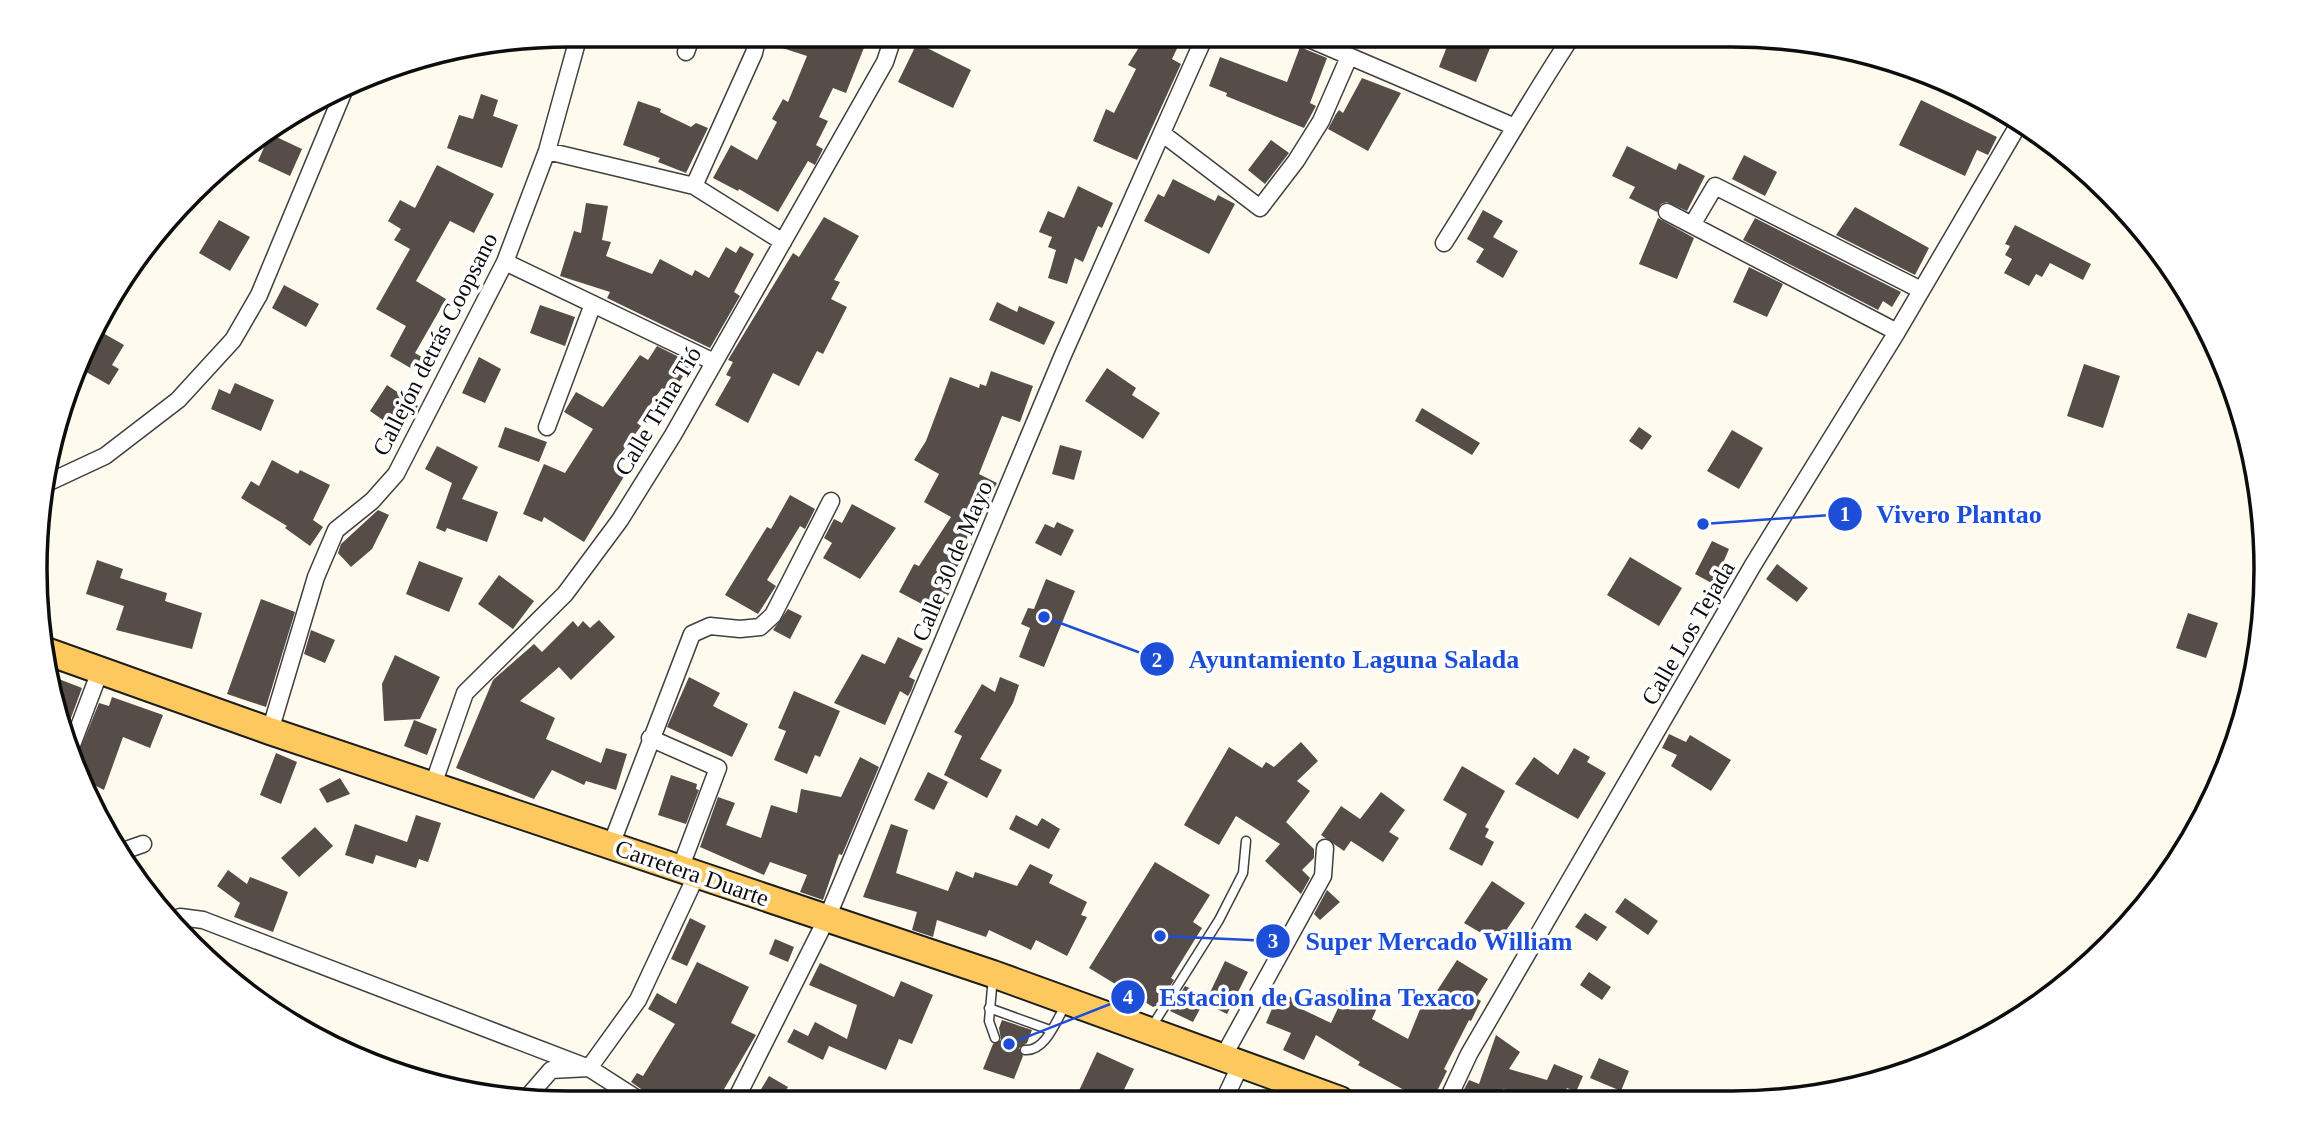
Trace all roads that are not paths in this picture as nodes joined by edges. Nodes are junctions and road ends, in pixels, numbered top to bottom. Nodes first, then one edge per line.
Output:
1 (576, 47) edge
2 (687, 47) edge
3 (755, 47) edge
4 (890, 47) edge
5 (1200, 47) edge
6 (1327, 47) edge
7 (1565, 47) edge
8 (685, 52) dead end
9 (1349, 57) junction
10 (340, 100) edge
11 (1515, 127) junction
12 (2015, 131) edge
13 (1163, 134) junction
14 (547, 151) junction
15 (694, 186) junction
16 (1667, 212) dead end
17 (1692, 225) junction
18 (783, 242) junction
19 (1444, 243) dead end
20 (505, 262) junction
21 (1921, 290) junction
22 (593, 304) junction
23 (1897, 331) junction
24 (714, 362) junction
25 (547, 427) dead end
26 (55, 479) edge
27 (831, 501) dead end
28 (55, 654) edge
29 (100, 671) junction
30 (270, 731) junction
31 (75, 737) edge
32 (650, 738) junction
33 (433, 785) junction
34 (1246, 841) dead end
35 (143, 844) dead end
36 (611, 845) junction
37 (1325, 848) dead end
38 (129, 849) edge
39 (688, 871) junction
40 (181, 917) edge
41 (827, 918) junction
42 (993, 974) junction
43 (1069, 1001) junction
44 (989, 1008) junction
45 (1050, 1030) junction
46 (1149, 1031) junction
47 (995, 1038) dead end
48 (1025, 1050) dead end
49 (1232, 1060) junction
50 (589, 1068) junction
51 (533, 1090) edge
52 (625, 1091) edge
53 (740, 1091) edge
54 (1226, 1091) edge
55 (1316, 1091) edge
56 (1452, 1091) edge

1 - 14 street, Callejón detrás Coopsano
2 - 8 street
3 - 15 street
4 - 18 street, Calle Trina Tió
5 - 13 street, Calle 30 de Mayo
6 - 9 street
7 - 11 street
9 - 11 street
9 - 13 street
10 - 26 street
11 - 19 street
12 - 21 street, Calle Los Tejada
13 - 41 street, Calle 30 de Mayo
14 - 15 street
14 - 20 street, Callejón detrás Coopsano
15 - 18 street
16 - 17 street
17 - 21 street
17 - 23 street
18 - 24 street, Calle Trina Tió
20 - 22 street
20 - 30 street, Callejón detrás Coopsano
21 - 23 street, Calle Los Tejada
22 - 24 street
22 - 25 street
23 - 56 street, Calle Los Tejada
24 - 33 street, Calle Trina Tió
27 - 32 street
28 - 29 main road, Carretera Duarte
29 - 30 main road, Carretera Duarte
29 - 31 street
30 - 33 main road, Carretera Duarte
32 - 36 street
32 - 39 street
33 - 36 main road, Carretera Duarte
34 - 46 lane
35 - 38 street
36 - 39 main road, Carretera Duarte
37 - 49 street
39 - 41 main road, Carretera Duarte
39 - 50 street
40 - 50 street
41 - 42 main road, Carretera Duarte
41 - 53 street, Calle 30 de Mayo
42 - 43 main road, Carretera Duarte
42 - 44 lane
43 - 45 lane
43 - 46 main road, Carretera Duarte
44 - 45 lane
44 - 47 lane
45 - 48 lane
46 - 49 main road, Carretera Duarte
49 - 54 street
49 - 55 main road, Carretera Duarte
50 - 51 street
50 - 52 street

